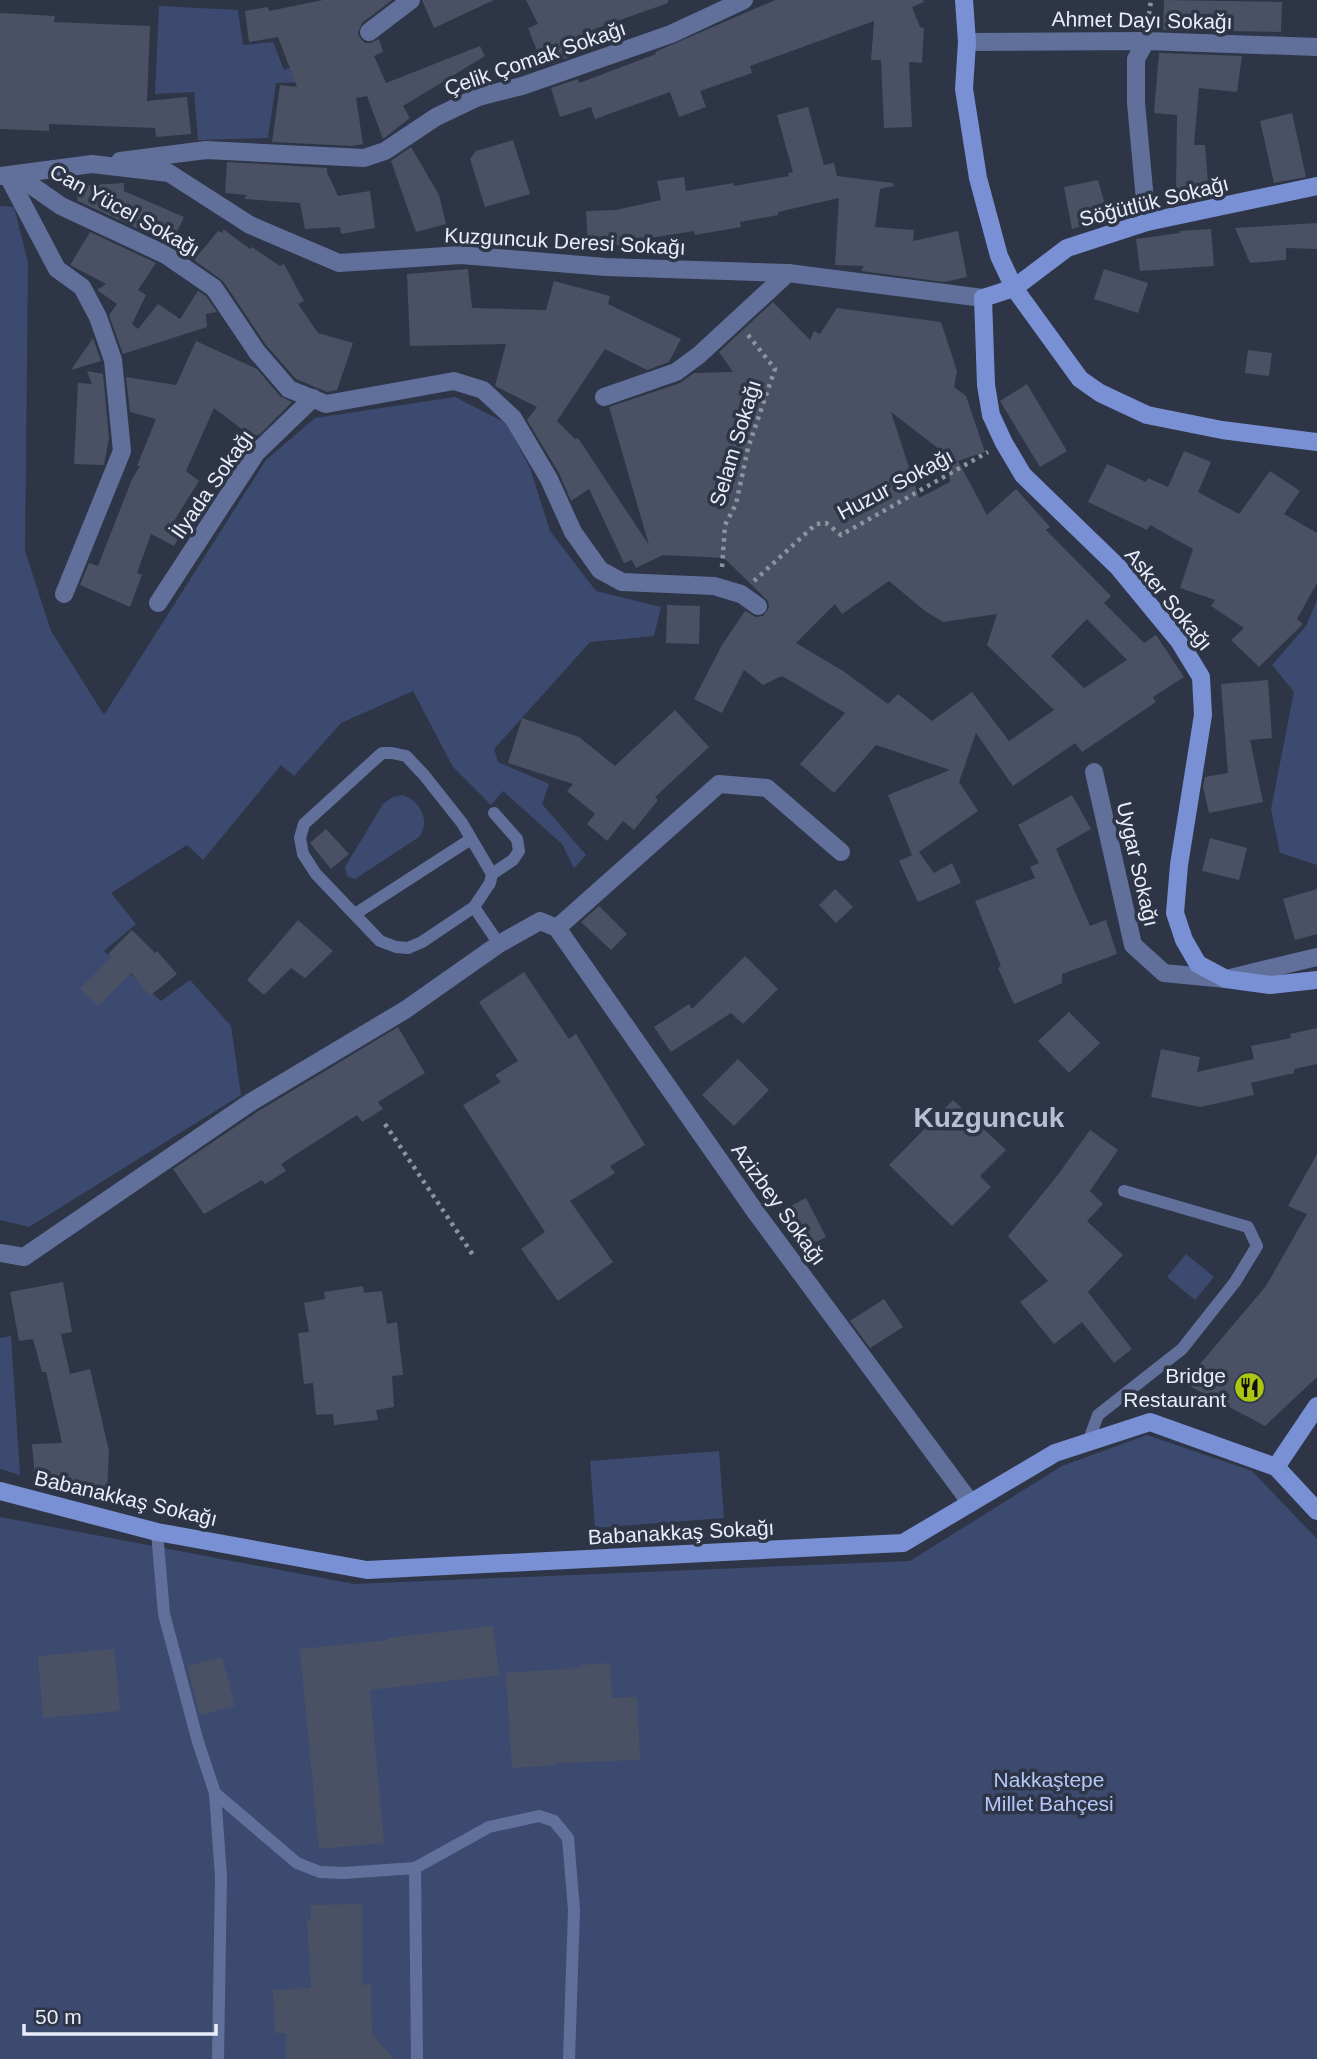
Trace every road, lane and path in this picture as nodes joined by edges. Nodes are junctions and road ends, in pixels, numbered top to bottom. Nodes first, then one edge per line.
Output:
1 (411, 0) edge
2 (744, 0) edge
3 (964, 0) edge
4 (369, 32) dead end
5 (1146, 41) junction
6 (967, 42) junction
7 (1317, 47) edge
8 (92, 164) junction
9 (9, 176) edge
10 (1317, 186) edge
11 (1147, 222) junction
12 (788, 273) junction
13 (1014, 288) junction
14 (983, 298) junction
15 (736, 321) junction
16 (604, 397) dead end
17 (313, 398) junction
18 (1317, 442) edge
19 (1004, 443) junction
20 (732, 591) junction
21 (64, 594) dead end
22 (158, 603) dead end
23 (758, 606) dead end
24 (1094, 772) dead end
25 (494, 813) dead end
26 (471, 839) junction
27 (841, 852) dead end
28 (492, 874) junction
29 (474, 907) junction
30 (355, 914) junction
31 (557, 928) junction
32 (499, 944) junction
33 (1317, 957) edge
34 (1226, 979) junction
35 (1317, 980) edge
36 (386, 1124) dead end
37 (1124, 1191) dead end
38 (0, 1253) edge
39 (473, 1255) dead end
40 (1317, 1406) edge
41 (1088, 1442) junction
42 (1276, 1467) junction
43 (0, 1491) edge
44 (970, 1502) junction
45 (1317, 1511) edge
46 (157, 1532) junction
47 (215, 1793) junction
48 (415, 1868) junction
49 (218, 2059) edge
50 (417, 2059) edge
51 (569, 2059) edge

1 - 4 street
2 - 8 street, Çelik Çomak Sokağı
3 - 6 street
5 - 6 street, Ahmet Dayı Sokağı
5 - 7 street, Ahmet Dayı Sokağı
5 - 11 street
6 - 13 street
8 - 9 street, Kuzguncuk Deresi Sokağı
8 - 12 street, Kuzguncuk Deresi Sokağı
9 - 17 street, Can Yücel Sokağı
9 - 21 street
10 - 11 street, Söğütlük Sokağı
11 - 13 street, Söğütlük Sokağı
12 - 14 street, Kuzguncuk Deresi Sokağı
12 - 15 street
13 - 14 street
13 - 18 street
14 - 19 street, Asker Sokağı
15 - 16 street
15 - 20 path, Selam Sokağı
17 - 20 street, Can Yücel Sokağı
17 - 22 street, İlyada Sokağı
19 - 20 path, Huzur Sokağı
19 - 34 street, Asker Sokağı
20 - 23 street, Can Yücel Sokağı
24 - 34 street, Uygar Sokağı
25 - 28 lane
26 - 28 lane
26 - 30 lane
26 - 30 lane
27 - 31 street
28 - 29 lane
29 - 30 lane
29 - 32 lane
31 - 32 street
31 - 44 street, Azizbey Sokağı
32 - 38 street
33 - 34 street, Uygar Sokağı
34 - 35 street
36 - 39 path
37 - 41 lane
40 - 42 street
41 - 42 street, Babanakkaş Sokağı
41 - 44 street, Babanakkaş Sokağı
42 - 45 street, Babanakkaş Sokağı
43 - 46 street, Babanakkaş Sokağı
44 - 46 street, Babanakkaş Sokağı
46 - 47 lane
47 - 48 lane
47 - 49 lane
48 - 50 lane
48 - 51 lane

